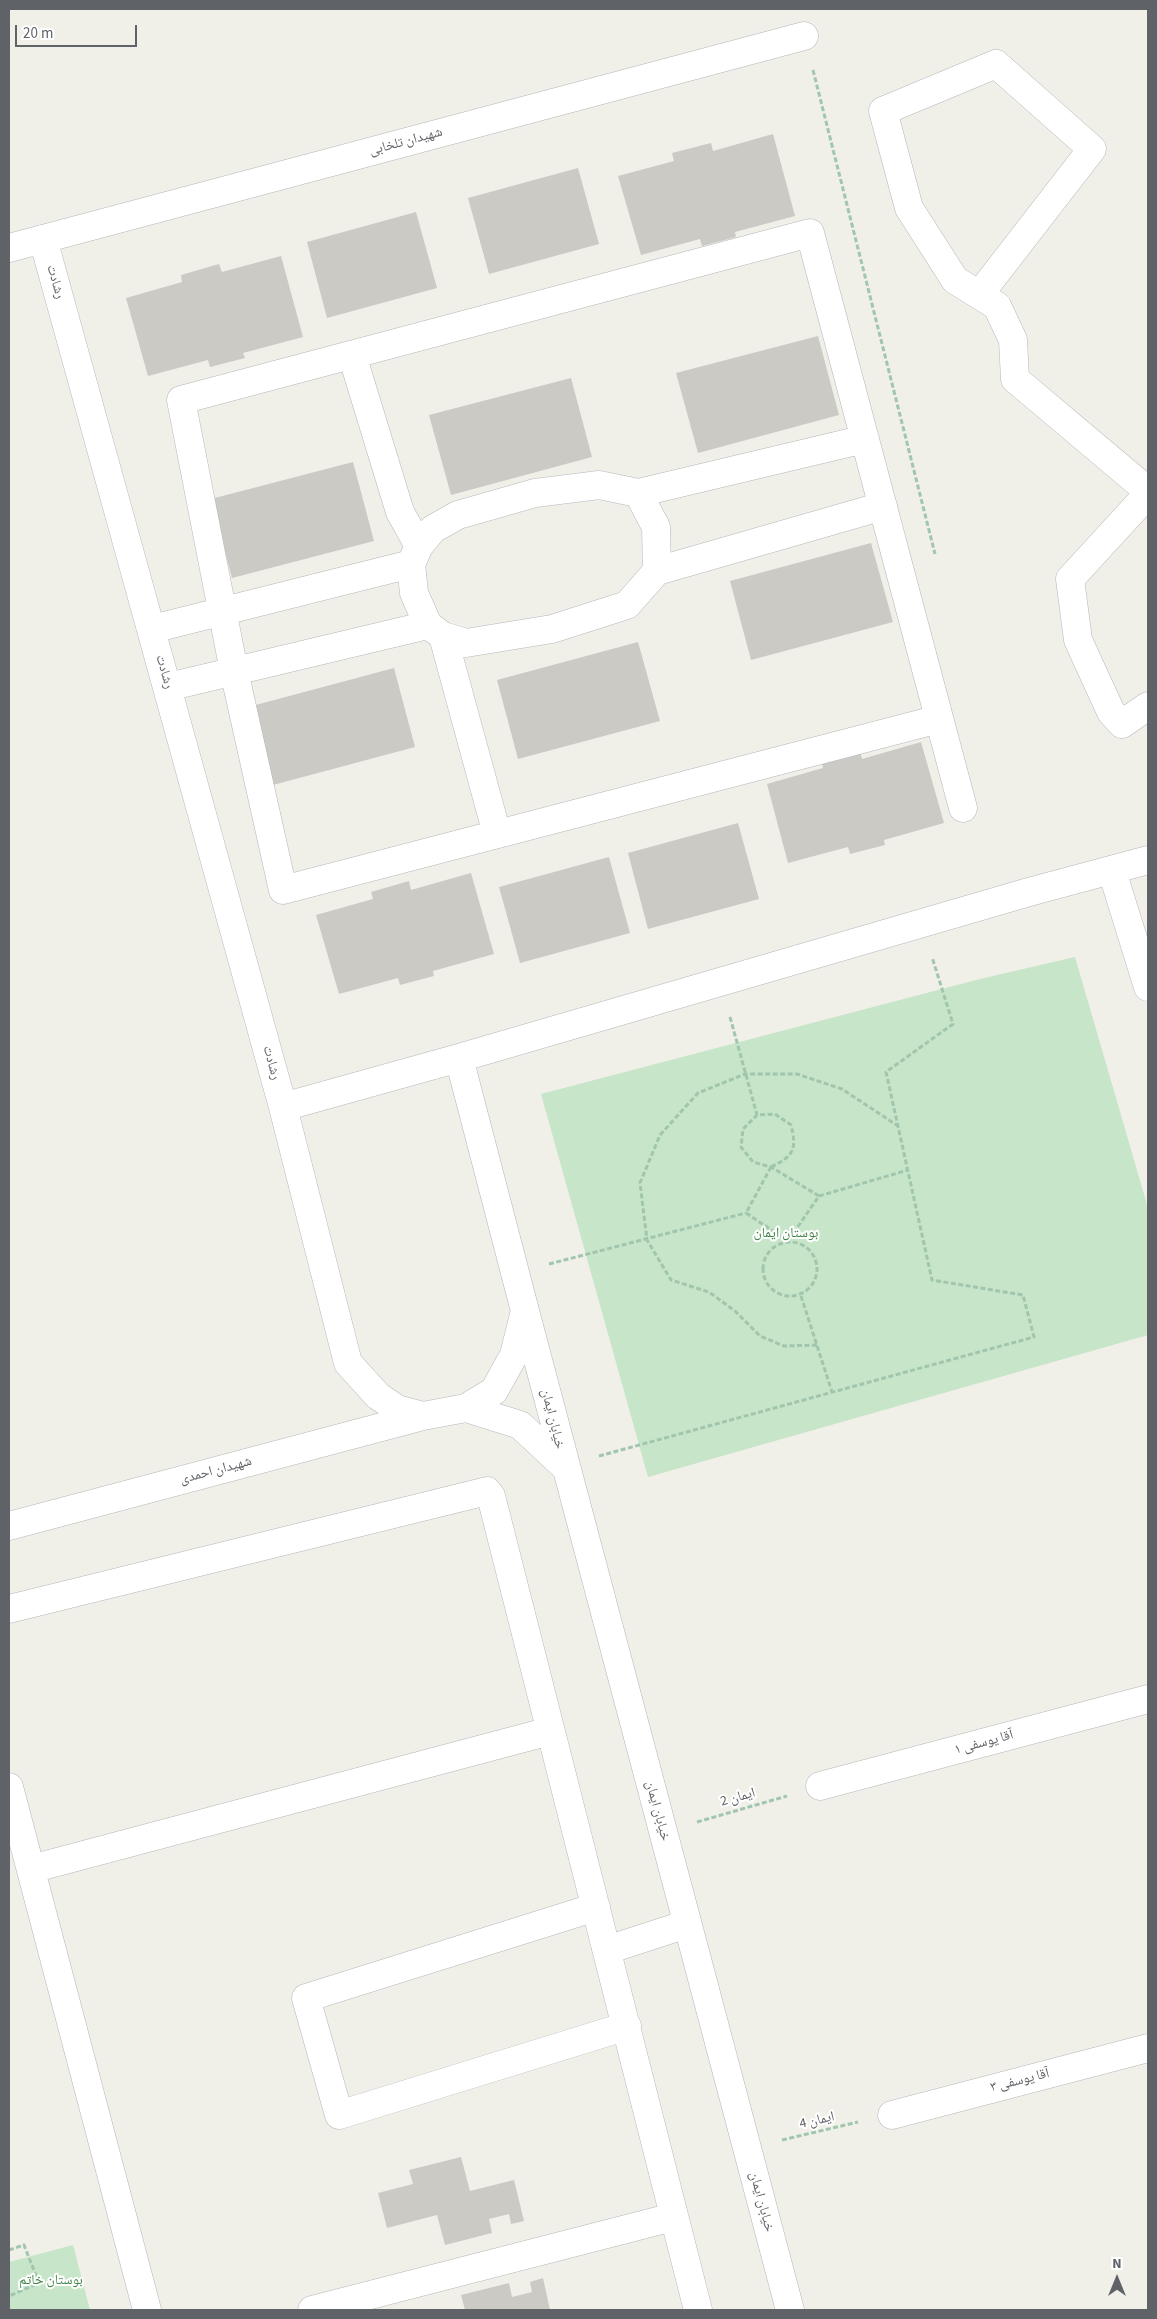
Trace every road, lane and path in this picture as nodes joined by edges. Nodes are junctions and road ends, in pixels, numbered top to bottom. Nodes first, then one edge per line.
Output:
1 (804, 36) joint
2 (43, 239) junction
3 (9, 248) edge
4 (979, 295) junction
5 (352, 354) junction
6 (865, 438) junction
7 (638, 493) junction
8 (1148, 493) edge
9 (883, 506) junction
10 (415, 555) junction
11 (937, 562) dead end
12 (657, 571) junction
13 (223, 611) junction
14 (152, 630) junction
15 (436, 631) junction
16 (234, 671) junction
17 (168, 687) junction
18 (1148, 706) edge
19 (939, 719) junction
20 (963, 808) dead end
21 (497, 834) junction
22 (1148, 860) edge
23 (1112, 871) junction
24 (922, 923) junction
25 (721, 982) junction
26 (1148, 987) edge
27 (458, 1058) junction
28 (745, 1074) junction
29 (283, 1107) junction
30 (756, 1115) junction
31 (898, 1126) junction
32 (770, 1167) junction
33 (908, 1170) junction
34 (819, 1196) junction
35 (746, 1213) junction
36 (647, 1240) junction
37 (788, 1241) junction
38 (515, 1273) junction
39 (801, 1296) junction
40 (525, 1311) junction
41 (817, 1345) junction
42 (832, 1392) junction
43 (466, 1408) junction
44 (423, 1416) junction
45 (564, 1466) junction
46 (9, 1526) edge
47 (9, 1609) edge
48 (1148, 1699) edge
49 (550, 1731) junction
50 (820, 1786) joint
51 (9, 1787) edge
52 (662, 1832) junction
53 (31, 1869) junction
54 (596, 1907) junction
55 (686, 1924) junction
56 (607, 1950) junction
57 (626, 2026) junction
58 (1148, 2048) edge
59 (892, 2115) joint
60 (747, 2148) junction
61 (673, 2217) junction
62 (9, 2250) edge
63 (9, 2296) edge
64 (147, 2310) edge
65 (312, 2310) edge
66 (698, 2310) edge
67 (790, 2310) edge

1 - 2 street, شهیدان تلخابی
1 - 11 path
2 - 3 street, شهیدان تلخابی
2 - 14 street, رشادت
4 - 4 street
4 - 8 street
5 - 6 street
5 - 10 street
5 - 13 street
6 - 7 street
6 - 9 street
7 - 10 street
7 - 12 street
8 - 18 street
9 - 12 street
9 - 19 street
10 - 13 street
10 - 15 street
12 - 15 street
13 - 14 street
13 - 16 street
14 - 17 street, رشادت
15 - 16 street
15 - 21 street
16 - 17 street
16 - 21 street
17 - 29 street, رشادت
19 - 20 street
19 - 21 street
22 - 23 street
23 - 24 street
23 - 26 street
24 - 25 street
24 - 31 path
25 - 27 street
25 - 28 path
27 - 29 street
27 - 38 street, خیابان ایمان
28 - 30 path
28 - 31 path
28 - 36 path
29 - 44 street, رشادت
30 - 32 path
30 - 32 path
31 - 33 path
32 - 34 path
32 - 35 path
33 - 34 path
33 - 42 path
34 - 37 path
35 - 36 path
35 - 37 path
36 - 38 path
36 - 41 path
37 - 39 path
37 - 39 path
38 - 40 street, خیابان ایمان
39 - 41 path
40 - 43 street
40 - 45 street, خیابان ایمان
41 - 42 path
42 - 45 path
43 - 44 street, شهیدان احمدی
43 - 45 street
44 - 46 street, شهیدان احمدی
45 - 52 street, خیابان ایمان
47 - 49 street
48 - 50 street, آقا یوسفی ۱
49 - 53 street
49 - 54 street
50 - 52 path, ایمان 2
51 - 53 street
52 - 55 street, خیابان ایمان
53 - 64 street
54 - 56 street
54 - 57 street
55 - 56 street
55 - 60 street, خیابان ایمان
56 - 57 street
57 - 61 street
58 - 59 street, آقا یوسفی ۳
59 - 60 path, ایمان 4
60 - 67 street, خیابان ایمان
61 - 65 street
61 - 66 street
62 - 63 path

